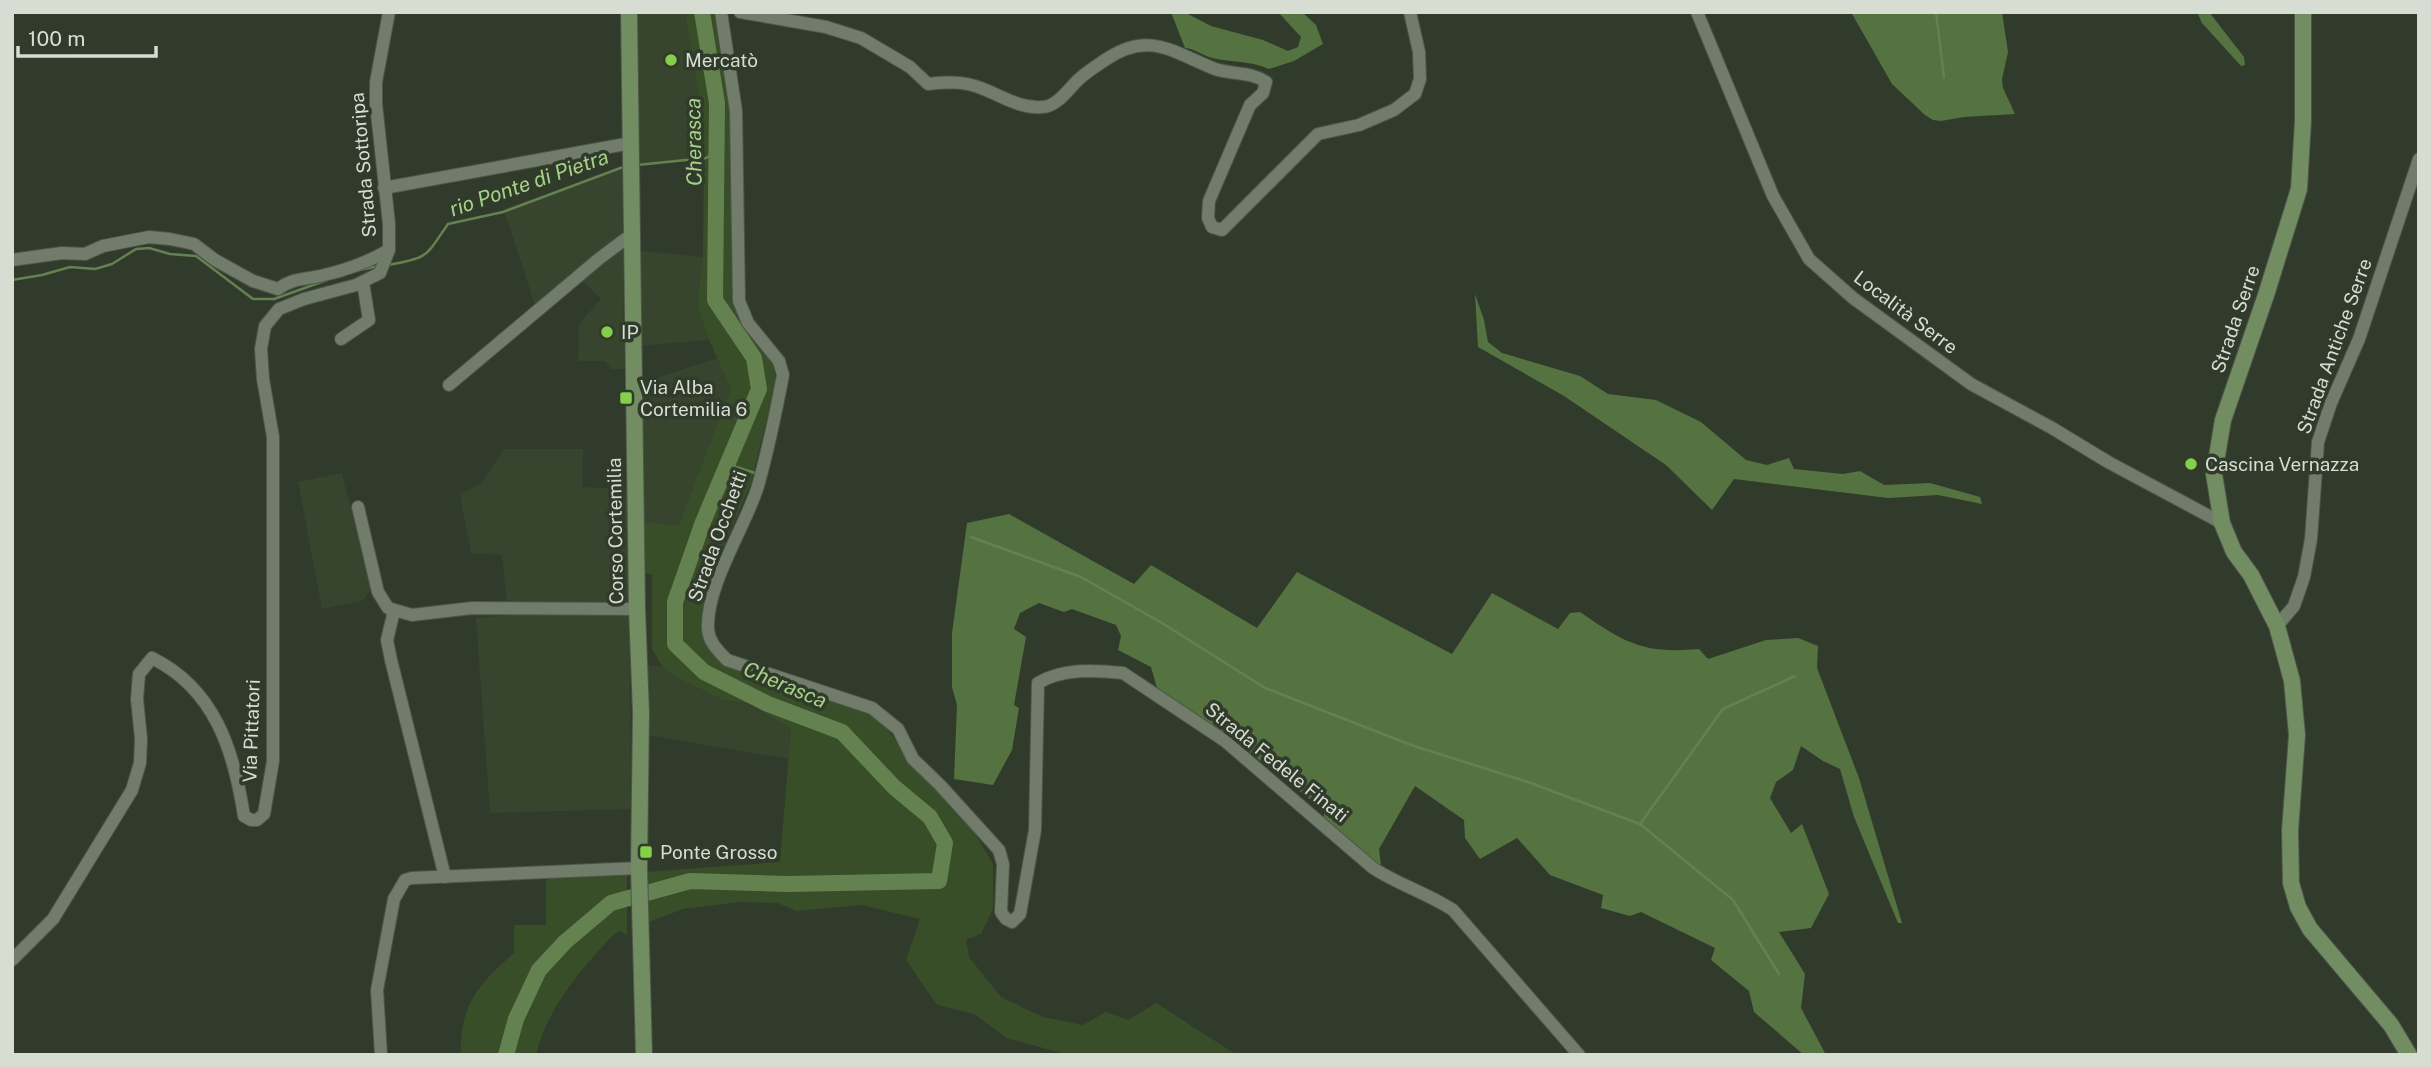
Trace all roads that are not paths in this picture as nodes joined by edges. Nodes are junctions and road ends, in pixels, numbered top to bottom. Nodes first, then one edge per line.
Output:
1 (389, 12) edge
2 (629, 12) edge
3 (721, 12) edge
4 (740, 12) edge
5 (1410, 12) edge
6 (1697, 12) edge
7 (2303, 12) edge
8 (2419, 159) edge
9 (631, 166) junction
10 (384, 188) junction
11 (632, 234) junction
12 (387, 255) junction
13 (12, 260) edge
14 (363, 282) junction
15 (341, 339) dead end
16 (449, 385) dead end
17 (358, 508) dead end
18 (2222, 523) junction
19 (637, 609) junction
20 (394, 611) junction
21 (2277, 626) junction
22 (639, 870) junction
23 (445, 877) junction
24 (1012, 922) joint
25 (12, 960) edge
26 (381, 1055) edge
27 (644, 1055) edge
28 (1578, 1055) edge
29 (2409, 1055) edge

1 - 10 street, Strada Sottoripa
2 - 9 main road, Corso Cortemilia
3 - 24 street, Strada Occhetti
4 - 5 street
6 - 18 street, Località Serre
7 - 18 main road, Strada Serre
8 - 21 street, Strada Antiche Serre
9 - 10 street
9 - 11 main road, Corso Cortemilia
10 - 12 street, Strada Sottoripa
11 - 16 street
11 - 19 main road, Corso Cortemilia
12 - 13 street, Strada Sottoripa
12 - 14 street, Via Pittatori
14 - 15 street
14 - 25 street, Via Pittatori
17 - 20 street
18 - 21 main road, Strada Serre
19 - 20 street
19 - 22 main road, Corso Cortemilia
20 - 23 street
21 - 29 main road, Strada Serre
22 - 23 street
22 - 27 main road, Corso Cortemilia
23 - 26 street
24 - 28 street, Strada Fedele Finati

